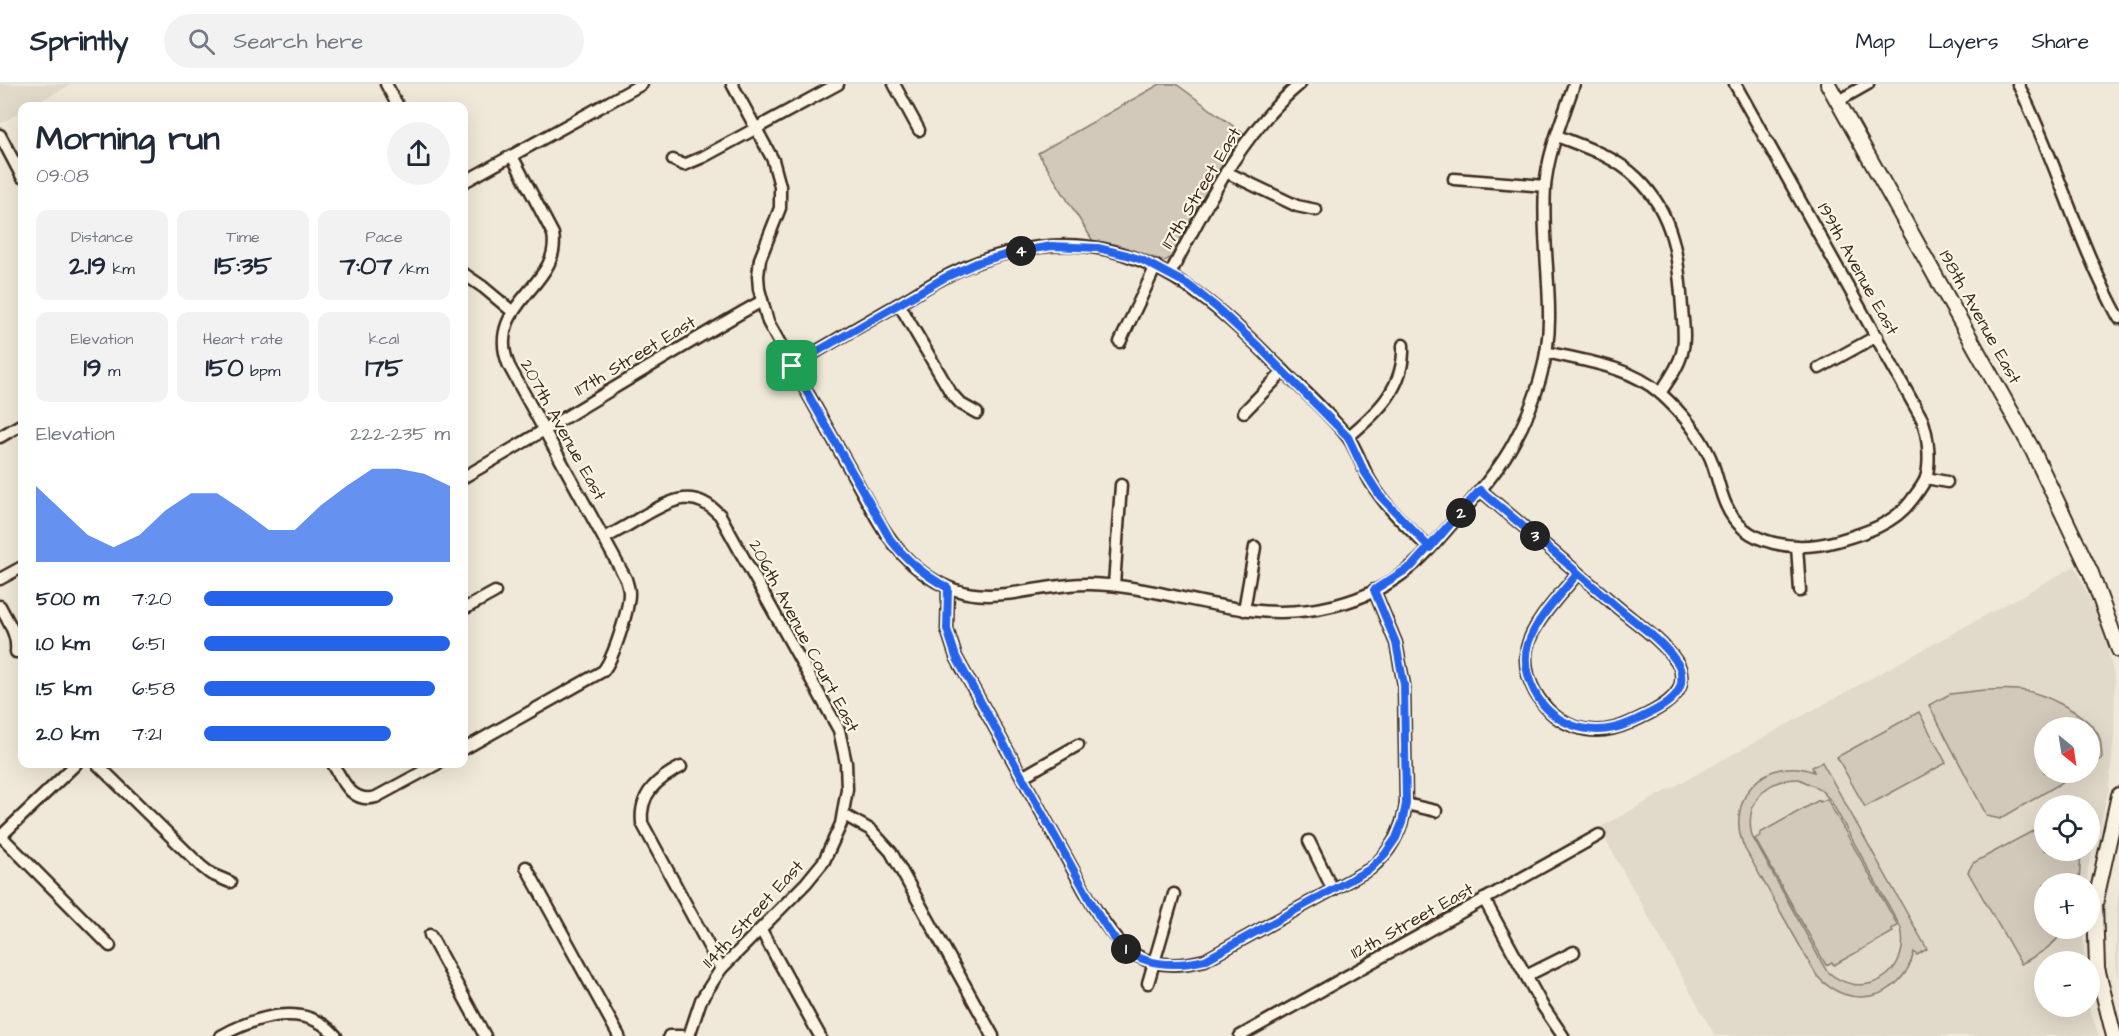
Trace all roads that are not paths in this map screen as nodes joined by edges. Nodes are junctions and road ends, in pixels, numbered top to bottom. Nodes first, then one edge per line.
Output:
1 (386, 84) edge
2 (642, 84) edge
3 (732, 84) edge
4 (838, 84) edge
5 (894, 84) edge
6 (1300, 84) edge
7 (1574, 84) edge
8 (1735, 84) edge
9 (1828, 84) edge
10 (1868, 84) edge
11 (2018, 84) edge
12 (1838, 101) junction
13 (396, 102) edge
14 (756, 130) junction
15 (919, 130) dead end
16 (0, 135) edge
17 (1557, 136) junction
18 (512, 156) junction
19 (673, 160) dead end
20 (18, 169) edge
21 (1226, 172) junction
22 (1454, 179) dead end
23 (468, 180) edge
24 (1545, 186) junction
25 (1316, 210) dead end
26 (1156, 266) junction
27 (1170, 274) junction
28 (468, 277) edge
29 (762, 301) junction
30 (898, 304) junction
31 (513, 312) junction
32 (2119, 318) edge
33 (1877, 336) junction
34 (1120, 342) dead end
35 (1403, 345) dead end
36 (1546, 352) junction
37 (792, 366) junction
38 (1819, 368) dead end
39 (1284, 371) junction
40 (1660, 393) junction
41 (1244, 412) dead end
42 (977, 413) dead end
43 (18, 426) edge
44 (545, 430) junction
45 (0, 437) edge
46 (1348, 437) junction
47 (468, 475) edge
48 (1926, 478) junction
49 (1947, 482) dead end
50 (1121, 485) dead end
51 (1480, 490) junction
52 (605, 538) junction
53 (1797, 546) junction
54 (1255, 547) dead end
55 (1430, 548) junction
56 (18, 569) edge
57 (1578, 573) junction
58 (0, 579) edge
59 (1114, 585) junction
60 (948, 588) junction
61 (1374, 590) junction
62 (1800, 591) dead end
63 (495, 592) dead end
64 (0, 606) edge
65 (468, 607) edge
66 (1244, 610) junction
67 (2119, 650) edge
68 (16, 652) dead end
69 (468, 742) edge
70 (1078, 745) dead end
71 (681, 767) dead end
72 (72, 768) edge
73 (101, 768) edge
74 (336, 768) edge
75 (429, 768) edge
76 (1022, 777) junction
77 (2119, 795) edge
78 (1406, 804) junction
79 (1436, 811) dead end
80 (844, 815) junction
81 (1599, 835) dead end
82 (0, 836) edge
83 (1309, 841) dead end
84 (526, 867) dead end
85 (230, 882) dead end
86 (1333, 890) junction
87 (1174, 894) dead end
88 (1484, 899) junction
89 (761, 930) junction
90 (430, 935) dead end
91 (110, 946) dead end
92 (1574, 952) dead end
93 (1155, 962) junction
94 (721, 969) junction
95 (1526, 976) junction
96 (1148, 983) dead end
97 (220, 1036) edge
98 (336, 1036) edge
99 (485, 1036) edge
100 (619, 1036) edge
101 (669, 1036) edge
102 (682, 1036) edge
103 (688, 1036) edge
104 (820, 1036) edge
105 (993, 1036) edge
106 (1240, 1036) edge
107 (1563, 1036) edge
108 (2114, 1036) edge

1 - 13 street
2 - 18 street
3 - 14 street
4 - 14 street
5 - 15 street
6 - 21 street, 117th Street East
7 - 17 street
8 - 33 street, 199th Avenue East
9 - 12 main road, 198th Avenue East
10 - 12 street
11 - 32 street
12 - 67 main road, 198th Avenue East
14 - 19 street
14 - 29 street
16 - 20 street
17 - 24 street
17 - 40 street
18 - 23 street
18 - 31 street, 207th Avenue East
21 - 25 street
21 - 27 street, 117th Street East
22 - 24 street
24 - 36 street
26 - 27 street, 117th Street East
26 - 30 street, 117th Street East
26 - 34 street
27 - 39 street
28 - 31 street
29 - 37 street
29 - 44 street, 117th Street East
30 - 37 street, 117th Street East
30 - 42 street
31 - 44 street, 207th Avenue East
33 - 38 street
33 - 48 street, 199th Avenue East
35 - 46 street
36 - 40 street
36 - 51 street
37 - 60 street
39 - 41 street
39 - 46 street
40 - 53 street
43 - 45 street
44 - 47 street, 117th Street East
44 - 52 street, 207th Avenue East
46 - 55 street
48 - 49 street
48 - 53 street
50 - 59 street
51 - 55 street
51 - 57 street
52 - 69 street, 207th Avenue East
52 - 80 street, 206th Avenue Court East
53 - 62 street
54 - 66 street
55 - 61 street
56 - 58 street
57 - 57 street
59 - 60 street
59 - 66 street
60 - 76 street
61 - 66 street
61 - 78 street
63 - 65 street
64 - 68 street
70 - 76 street
71 - 94 street
72 - 82 street
73 - 85 street
74 - 75 street
76 - 93 street
77 - 108 main road
78 - 79 street
78 - 86 street
80 - 89 street, 114th Street East
80 - 105 street
81 - 88 street, 112th Street East
82 - 91 street
83 - 86 street
84 - 100 street
86 - 93 street
87 - 93 street
88 - 95 street
88 - 106 street, 112th Street East
89 - 94 street, 114th Street East
89 - 104 street
90 - 99 street
92 - 95 street
93 - 96 street
94 - 103 street, 114th Street East
95 - 107 street
97 - 98 street
101 - 102 street

